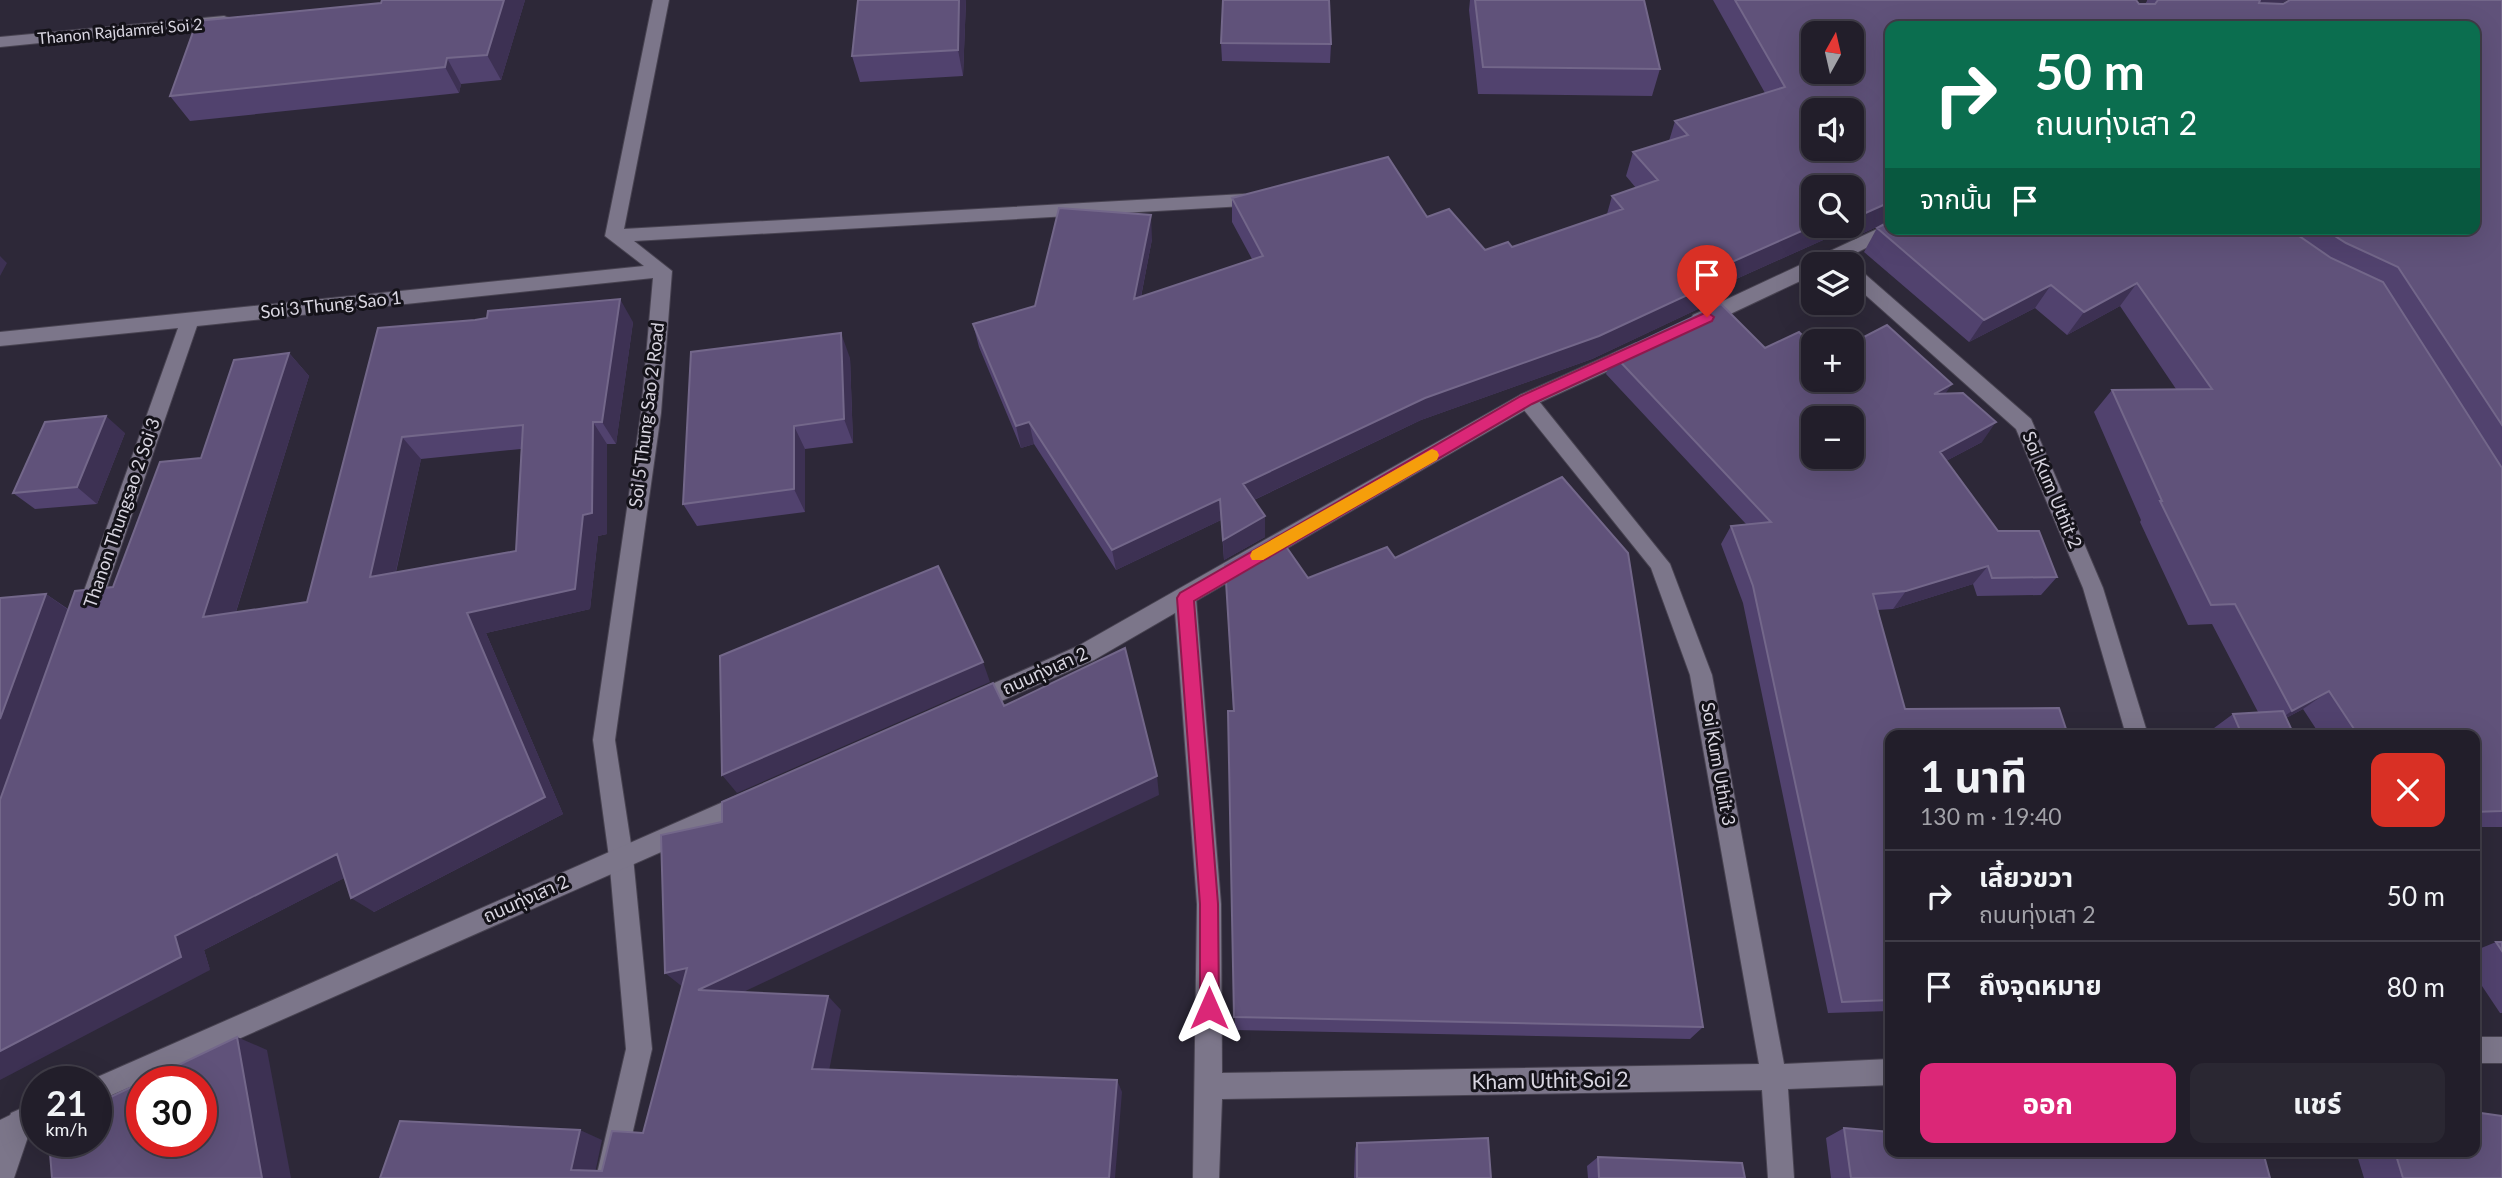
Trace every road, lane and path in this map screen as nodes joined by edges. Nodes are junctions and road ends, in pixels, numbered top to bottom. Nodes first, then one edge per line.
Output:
1 (661, 0) edge
2 (243, 19) edge
3 (0, 42) edge
4 (1244, 200) edge
5 (1885, 232) edge
6 (614, 236) junction
7 (1850, 252) edge
8 (663, 271) junction
9 (1801, 273) edge
10 (1864, 284) edge
11 (190, 319) junction
12 (1686, 327) edge
13 (1661, 338) edge
14 (0, 339) edge
15 (1527, 400) junction
16 (1185, 598) junction
17 (81, 632) edge
18 (948, 714) edge
19 (2136, 730) edge
20 (772, 791) edge
21 (621, 857) junction
22 (2480, 1050) edge
23 (2502, 1050) edge
24 (1885, 1072) edge
25 (1774, 1077) junction
26 (112, 1082) edge
27 (1209, 1086) junction
28 (19, 1124) edge
29 (1, 1178) edge
30 (610, 1178) edge
31 (1206, 1178) edge
32 (1781, 1178) edge

1 - 6 street
2 - 3 street, Thanon Rajdamrei Soi 2
4 - 6 street
5 - 7 street
6 - 8 street
8 - 11 street, Soi 3 Thung Sao 1
8 - 21 street, Soi 5 Thung Sao 2 Road
9 - 12 street
10 - 19 street, Soi Kum Uthit 2
11 - 14 street, Soi 3 Thung Sao 1
11 - 17 street, Thanon Thungsao 2 Soi 3
13 - 15 street, ถนนทุ่งเสา 2
15 - 16 street, ถนนทุ่งเสา 2
15 - 25 street, Soi Kum Uthit 3
16 - 18 street, ถนนทุ่งเสา 2
16 - 27 street
20 - 21 street, ถนนทุ่งเสา 2
21 - 26 street, ถนนทุ่งเสา 2
21 - 30 street, Soi 5 Thung Sao 2 Road
22 - 23 street
24 - 25 street, Kham Uthit Soi 2
25 - 27 street, Kham Uthit Soi 2
25 - 32 street, Soi Kum Uthit 3
27 - 31 street
28 - 29 street

